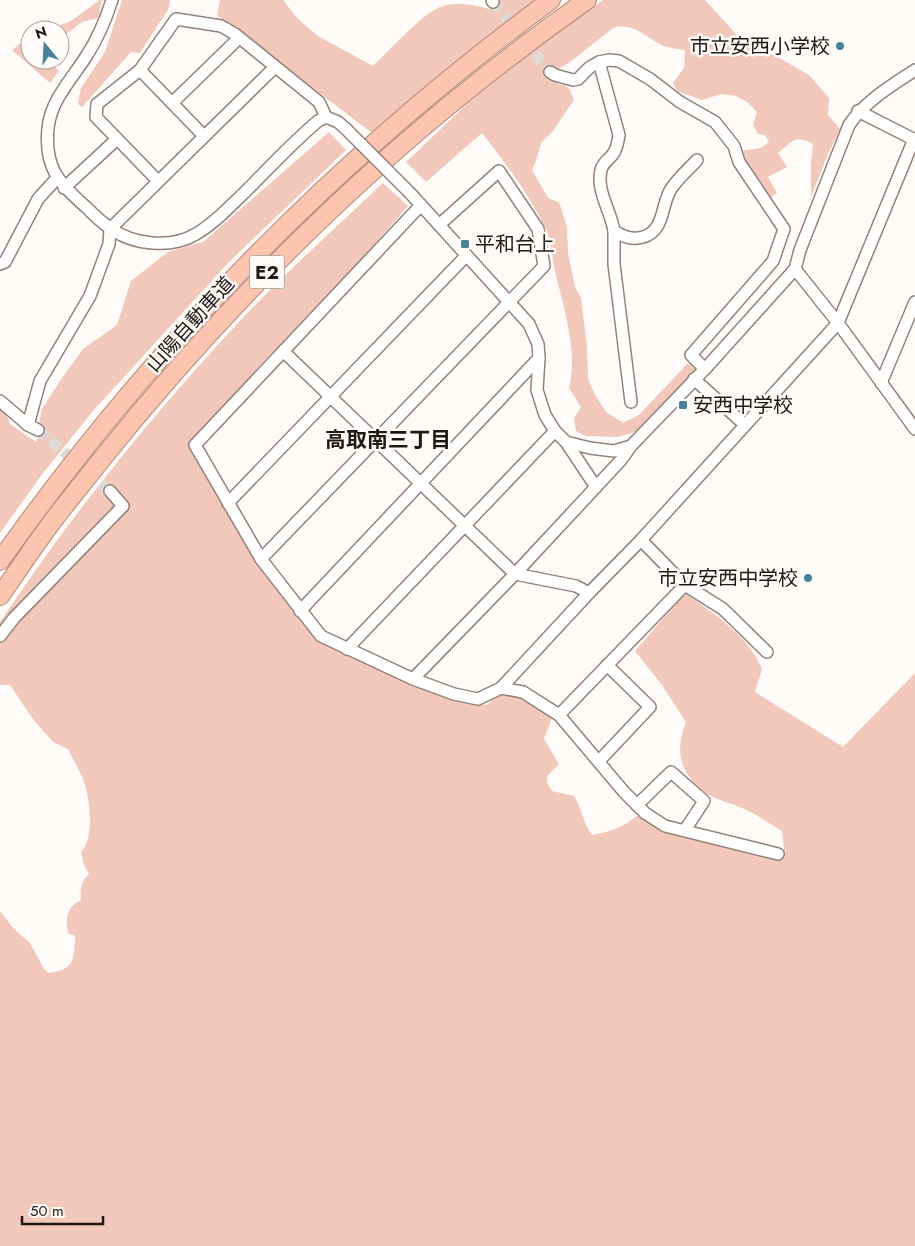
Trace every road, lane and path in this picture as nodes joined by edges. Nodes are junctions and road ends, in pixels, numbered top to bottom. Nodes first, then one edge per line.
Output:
1 (112, 0) edge
2 (551, 0) edge
3 (587, 0) edge
4 (239, 38) junction
5 (600, 62) junction
6 (275, 67) junction
7 (140, 70) junction
8 (915, 70) edge
9 (550, 72) tunnel mouth
10 (172, 103) junction
11 (858, 111) junction
12 (326, 117) junction
13 (204, 136) junction
14 (117, 139) junction
15 (914, 140) edge
16 (698, 160) dead end
17 (158, 181) junction
18 (61, 183) junction
19 (421, 204) junction
20 (439, 226) junction
21 (110, 229) junction
22 (614, 232) junction
23 (466, 256) junction
24 (0, 264) edge
25 (795, 269) junction
26 (508, 302) junction
27 (915, 302) edge
28 (912, 318) edge
29 (838, 323) junction
30 (283, 351) junction
31 (539, 358) junction
32 (704, 368) junction
33 (694, 379) junction
34 (881, 383) junction
35 (330, 398) junction
36 (0, 401) edge
37 (631, 402) dead end
38 (744, 424) junction
39 (915, 429) edge
40 (554, 431) junction
41 (376, 440) junction
42 (566, 442) junction
43 (631, 446) junction
44 (421, 483) junction
45 (596, 487) junction
46 (110, 491) tunnel mouth
47 (228, 503) junction
48 (464, 526) junction
49 (640, 540) junction
50 (261, 560) junction
51 (0, 561) edge
52 (515, 574) junction
53 (685, 585) junction
54 (589, 593) junction
55 (0, 596) edge
56 (300, 611) junction
57 (0, 636) edge
58 (347, 650) junction
59 (767, 652) dead end
60 (607, 665) junction
61 (413, 679) junction
62 (501, 688) junction
63 (559, 715) junction
64 (599, 761) junction
65 (636, 805) junction
66 (685, 830) junction
67 (778, 854) dead end

1 - 18 street
2 - 51 highway, 山陽自動車道 / E2
3 - 55 highway, 山陽自動車道 / E2
4 - 6 street
4 - 7 street
4 - 10 street
5 - 9 street
5 - 22 street
5 - 32 street
6 - 12 street
6 - 13 street
7 - 10 street
7 - 14 street
8 - 11 street
10 - 13 street
11 - 15 street
11 - 25 street
12 - 19 street, bridge
12 - 21 street
13 - 17 street
14 - 17 street
14 - 18 street
15 - 29 street
16 - 22 street
17 - 21 street
18 - 21 street
18 - 24 street
19 - 20 street
19 - 30 street
20 - 23 street
20 - 26 street
21 - 36 street
22 - 37 street
23 - 26 street
23 - 35 street
25 - 29 street
25 - 32 street
26 - 31 street
26 - 41 street
27 - 28 street
28 - 34 street
29 - 34 street
29 - 38 street
30 - 35 street
30 - 47 street
31 - 40 street
31 - 44 street
32 - 33 street
33 - 38 street
33 - 43 street
34 - 39 street
35 - 41 street
35 - 47 street
38 - 49 street
40 - 42 street
40 - 48 street
41 - 44 street
41 - 50 street
42 - 43 street
42 - 45 street
43 - 45 street
44 - 48 street
44 - 56 street
45 - 52 street
46 - 57 street
47 - 50 street
48 - 52 street
48 - 58 street
49 - 53 street
49 - 54 street
50 - 56 street
52 - 54 street
52 - 61 street
53 - 59 street
53 - 60 street
54 - 62 street
56 - 58 street
58 - 61 street
60 - 63 street
60 - 64 street
61 - 62 street
62 - 63 street
63 - 64 street
64 - 65 street
65 - 66 street
65 - 66 street
66 - 67 street

